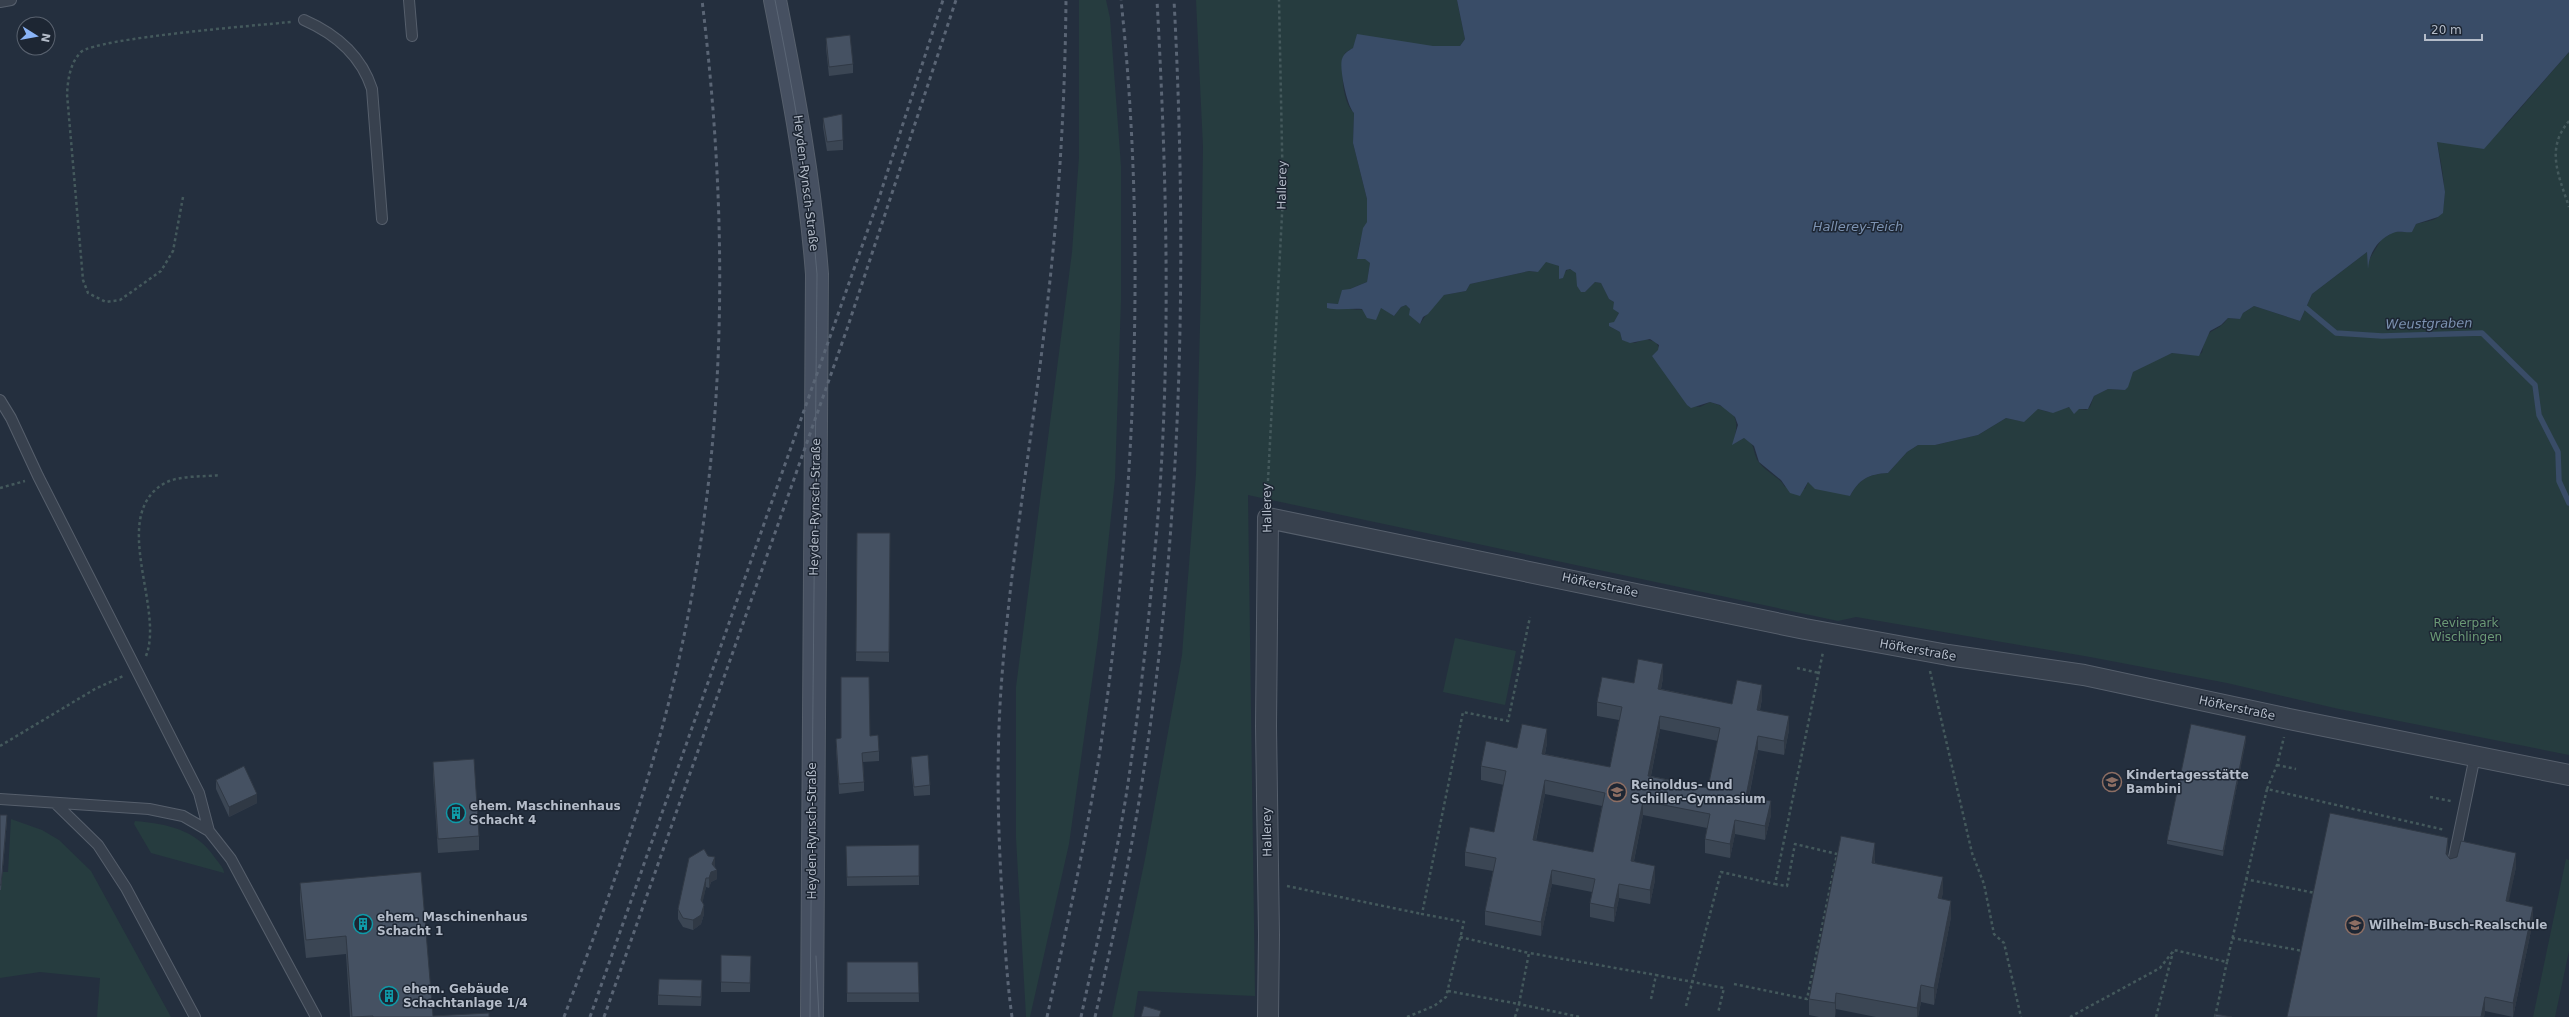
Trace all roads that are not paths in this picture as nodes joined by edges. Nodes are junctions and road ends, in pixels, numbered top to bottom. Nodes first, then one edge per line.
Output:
1 (11, 0) edge
2 (410, 0) edge
3 (775, 0) edge
4 (0, 2) edge
5 (304, 20) road end
6 (412, 36) dead end
7 (382, 219) dead end
8 (0, 400) edge
9 (1268, 518) joint
10 (2475, 756) junction
11 (2569, 775) edge
12 (0, 799) edge
13 (56, 804) junction
14 (209, 831) junction
15 (2452, 867) edge
16 (195, 1017) edge
17 (316, 1017) edge
18 (812, 1017) edge
19 (1268, 1017) edge

1 - 4 lane
2 - 6 lane
3 - 18 main road, Heyden-Rynsch-Straße
5 - 7 lane
8 - 14 lane
9 - 10 street, Höfkerstraße
9 - 19 street, Hallerey
10 - 11 street, Höfkerstraße
10 - 15 lane
12 - 13 lane
13 - 14 lane
13 - 16 lane
14 - 17 lane

